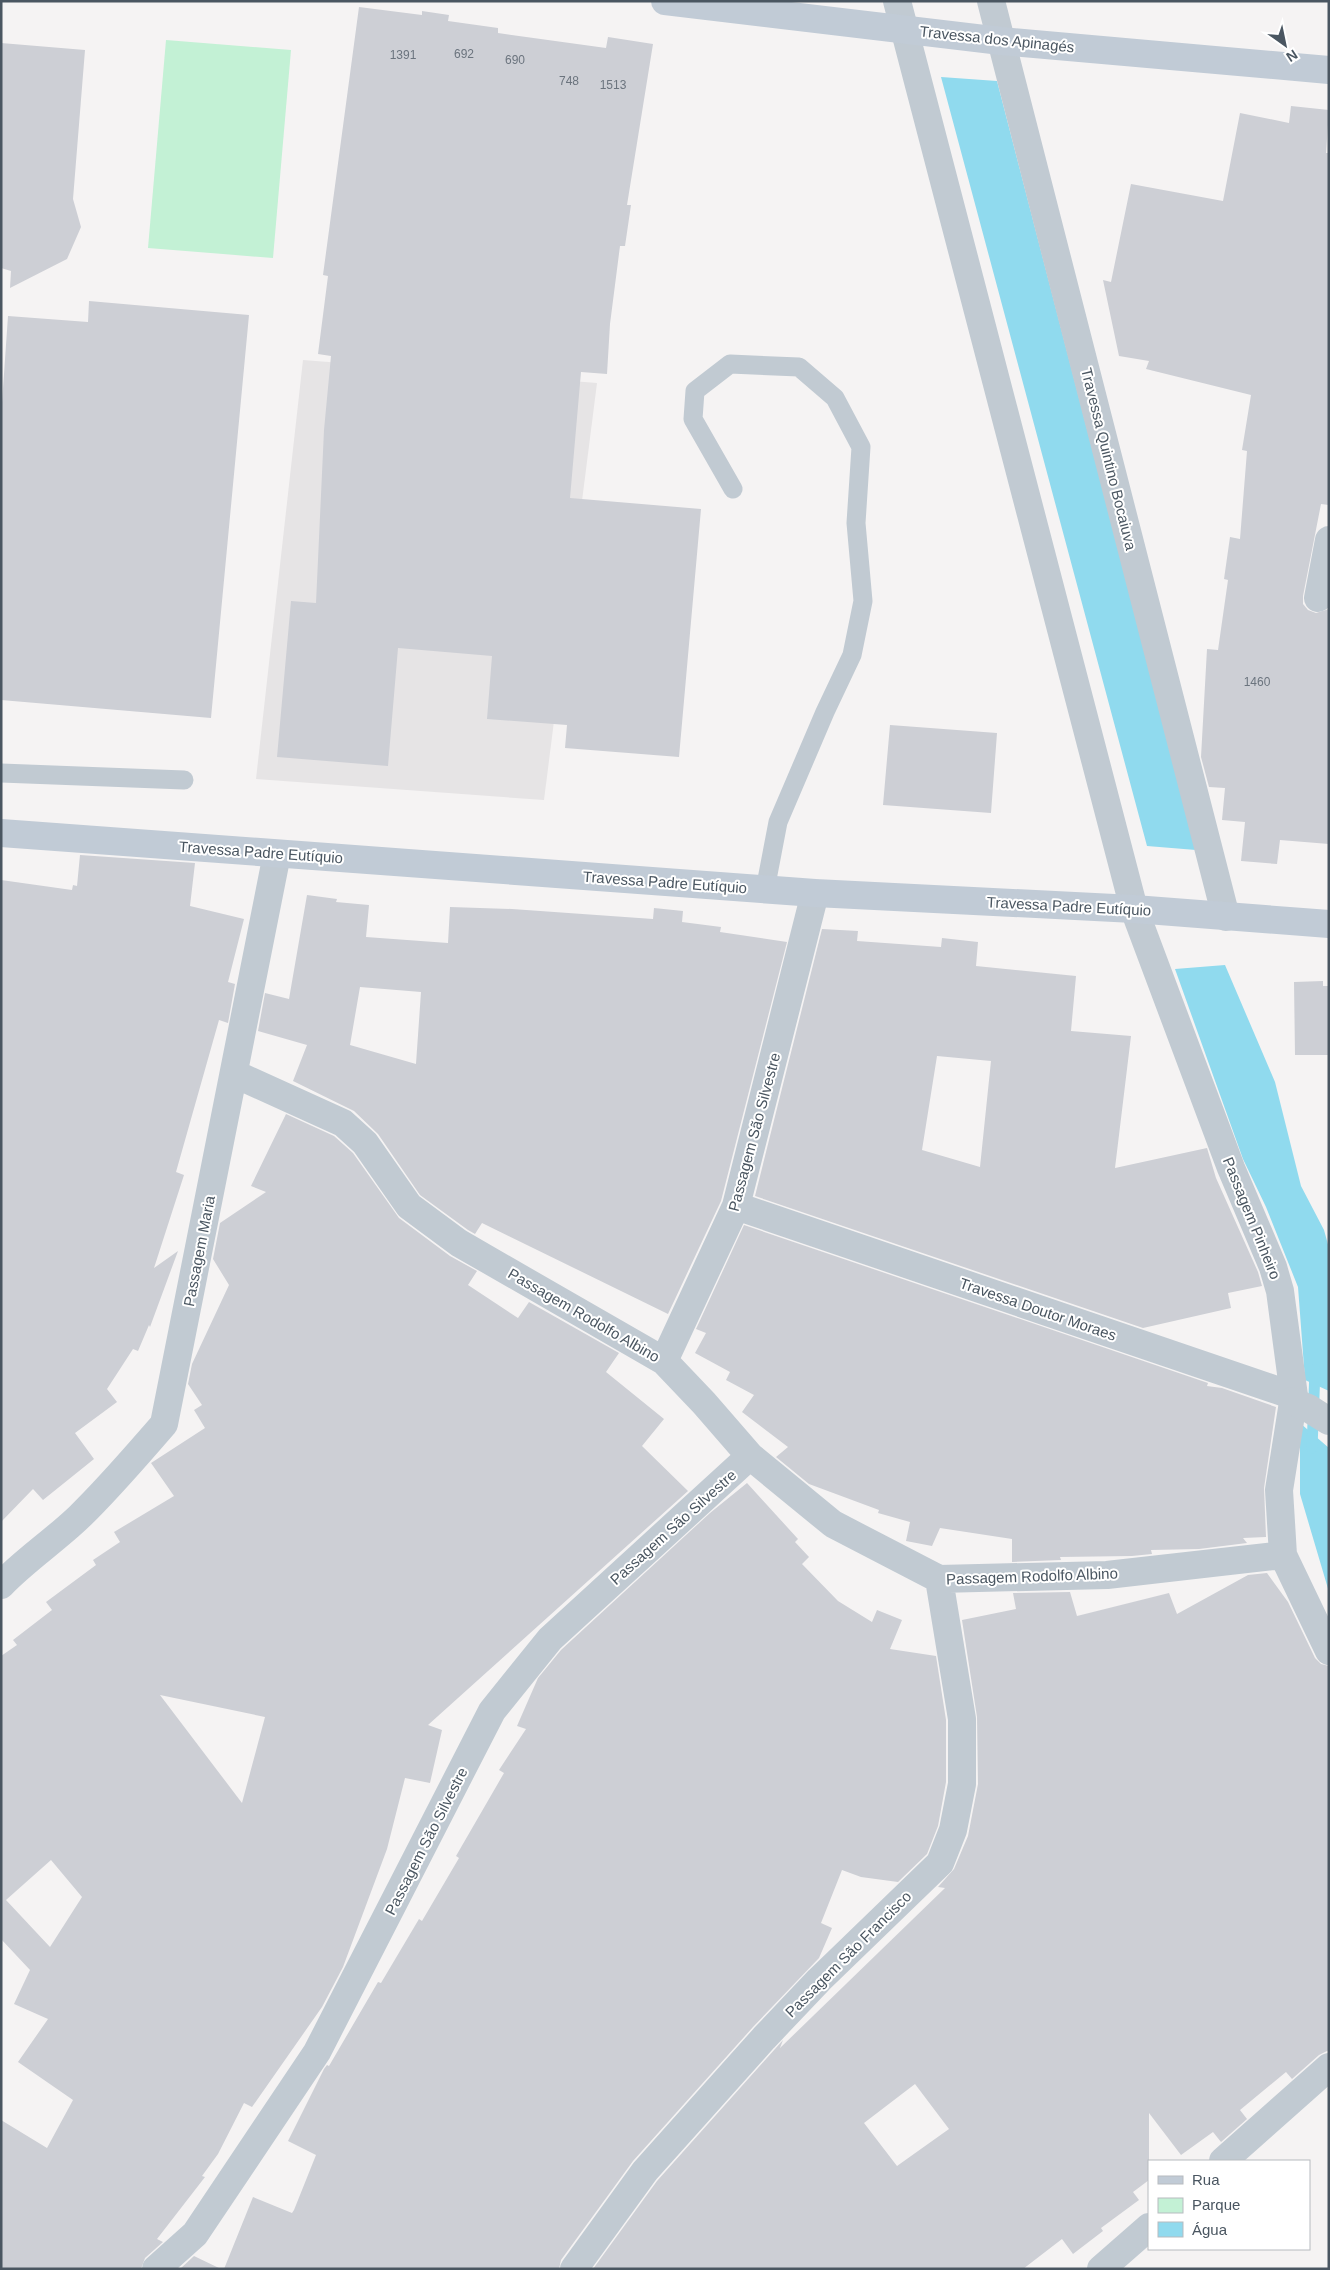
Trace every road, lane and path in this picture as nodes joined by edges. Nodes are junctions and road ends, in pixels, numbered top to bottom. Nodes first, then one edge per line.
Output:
1 (665, 1) edge
2 (897, 1) edge
3 (991, 1) edge
4 (905, 28) junction
5 (1000, 41) junction
6 (1329, 70) edge
7 (733, 488) dead end
8 (1329, 540) edge
9 (1318, 598) dead end
10 (1, 773) edge
11 (184, 780) dead end
12 (1, 833) edge
13 (277, 854) junction
14 (766, 890) junction
15 (815, 893) junction
16 (1134, 909) junction
17 (1226, 917) junction
18 (1329, 924) edge
19 (234, 1074) junction
20 (736, 1206) junction
21 (664, 1361) junction
22 (1306, 1406) edge
23 (750, 1456) junction
24 (1283, 1556) junction
25 (939, 1579) junction
26 (1, 1585) edge
27 (1329, 1651) edge
28 (1329, 2067) edge
29 (1224, 2160) edge
30 (1148, 2228) edge
31 (156, 2269) edge
32 (574, 2269) edge
33 (1101, 2269) edge

1 - 4 main road, Travessa dos Apinagés
2 - 4 street
3 - 5 street, Travessa Quintino Bocaiuva
4 - 5 main road, Travessa dos Apinagés
4 - 16 street
5 - 6 main road, Travessa dos Apinagés
5 - 17 street, Travessa Quintino Bocaiuva
7 - 14 lane
8 - 9 street
10 - 11 lane
12 - 13 main road, Travessa Padre Eutíquio
13 - 14 main road, Travessa Padre Eutíquio
13 - 19 street, Passagem Maria
14 - 15 main road, Travessa Padre Eutíquio
15 - 16 main road, Travessa Padre Eutíquio
15 - 20 street, Passagem São Silvestre
16 - 17 main road, Travessa Padre Eutíquio
16 - 22 street, Passagem Pinheiro
17 - 18 main road, Travessa Padre Eutíquio
19 - 21 street, Passagem Rodolfo Albino
19 - 26 street, Passagem Maria
20 - 21 street, Passagem São Silvestre
20 - 22 street, Travessa Doutor Moraes
21 - 23 street, Passagem Rodolfo Albino
22 - 24 street, Passagem Pinheiro
23 - 25 street, Passagem Rodolfo Albino
23 - 31 street, Passagem São Silvestre
24 - 25 street, Passagem Rodolfo Albino
24 - 27 street, Passagem Pinheiro
25 - 32 street, Passagem São Francisco
28 - 29 street
30 - 33 street

